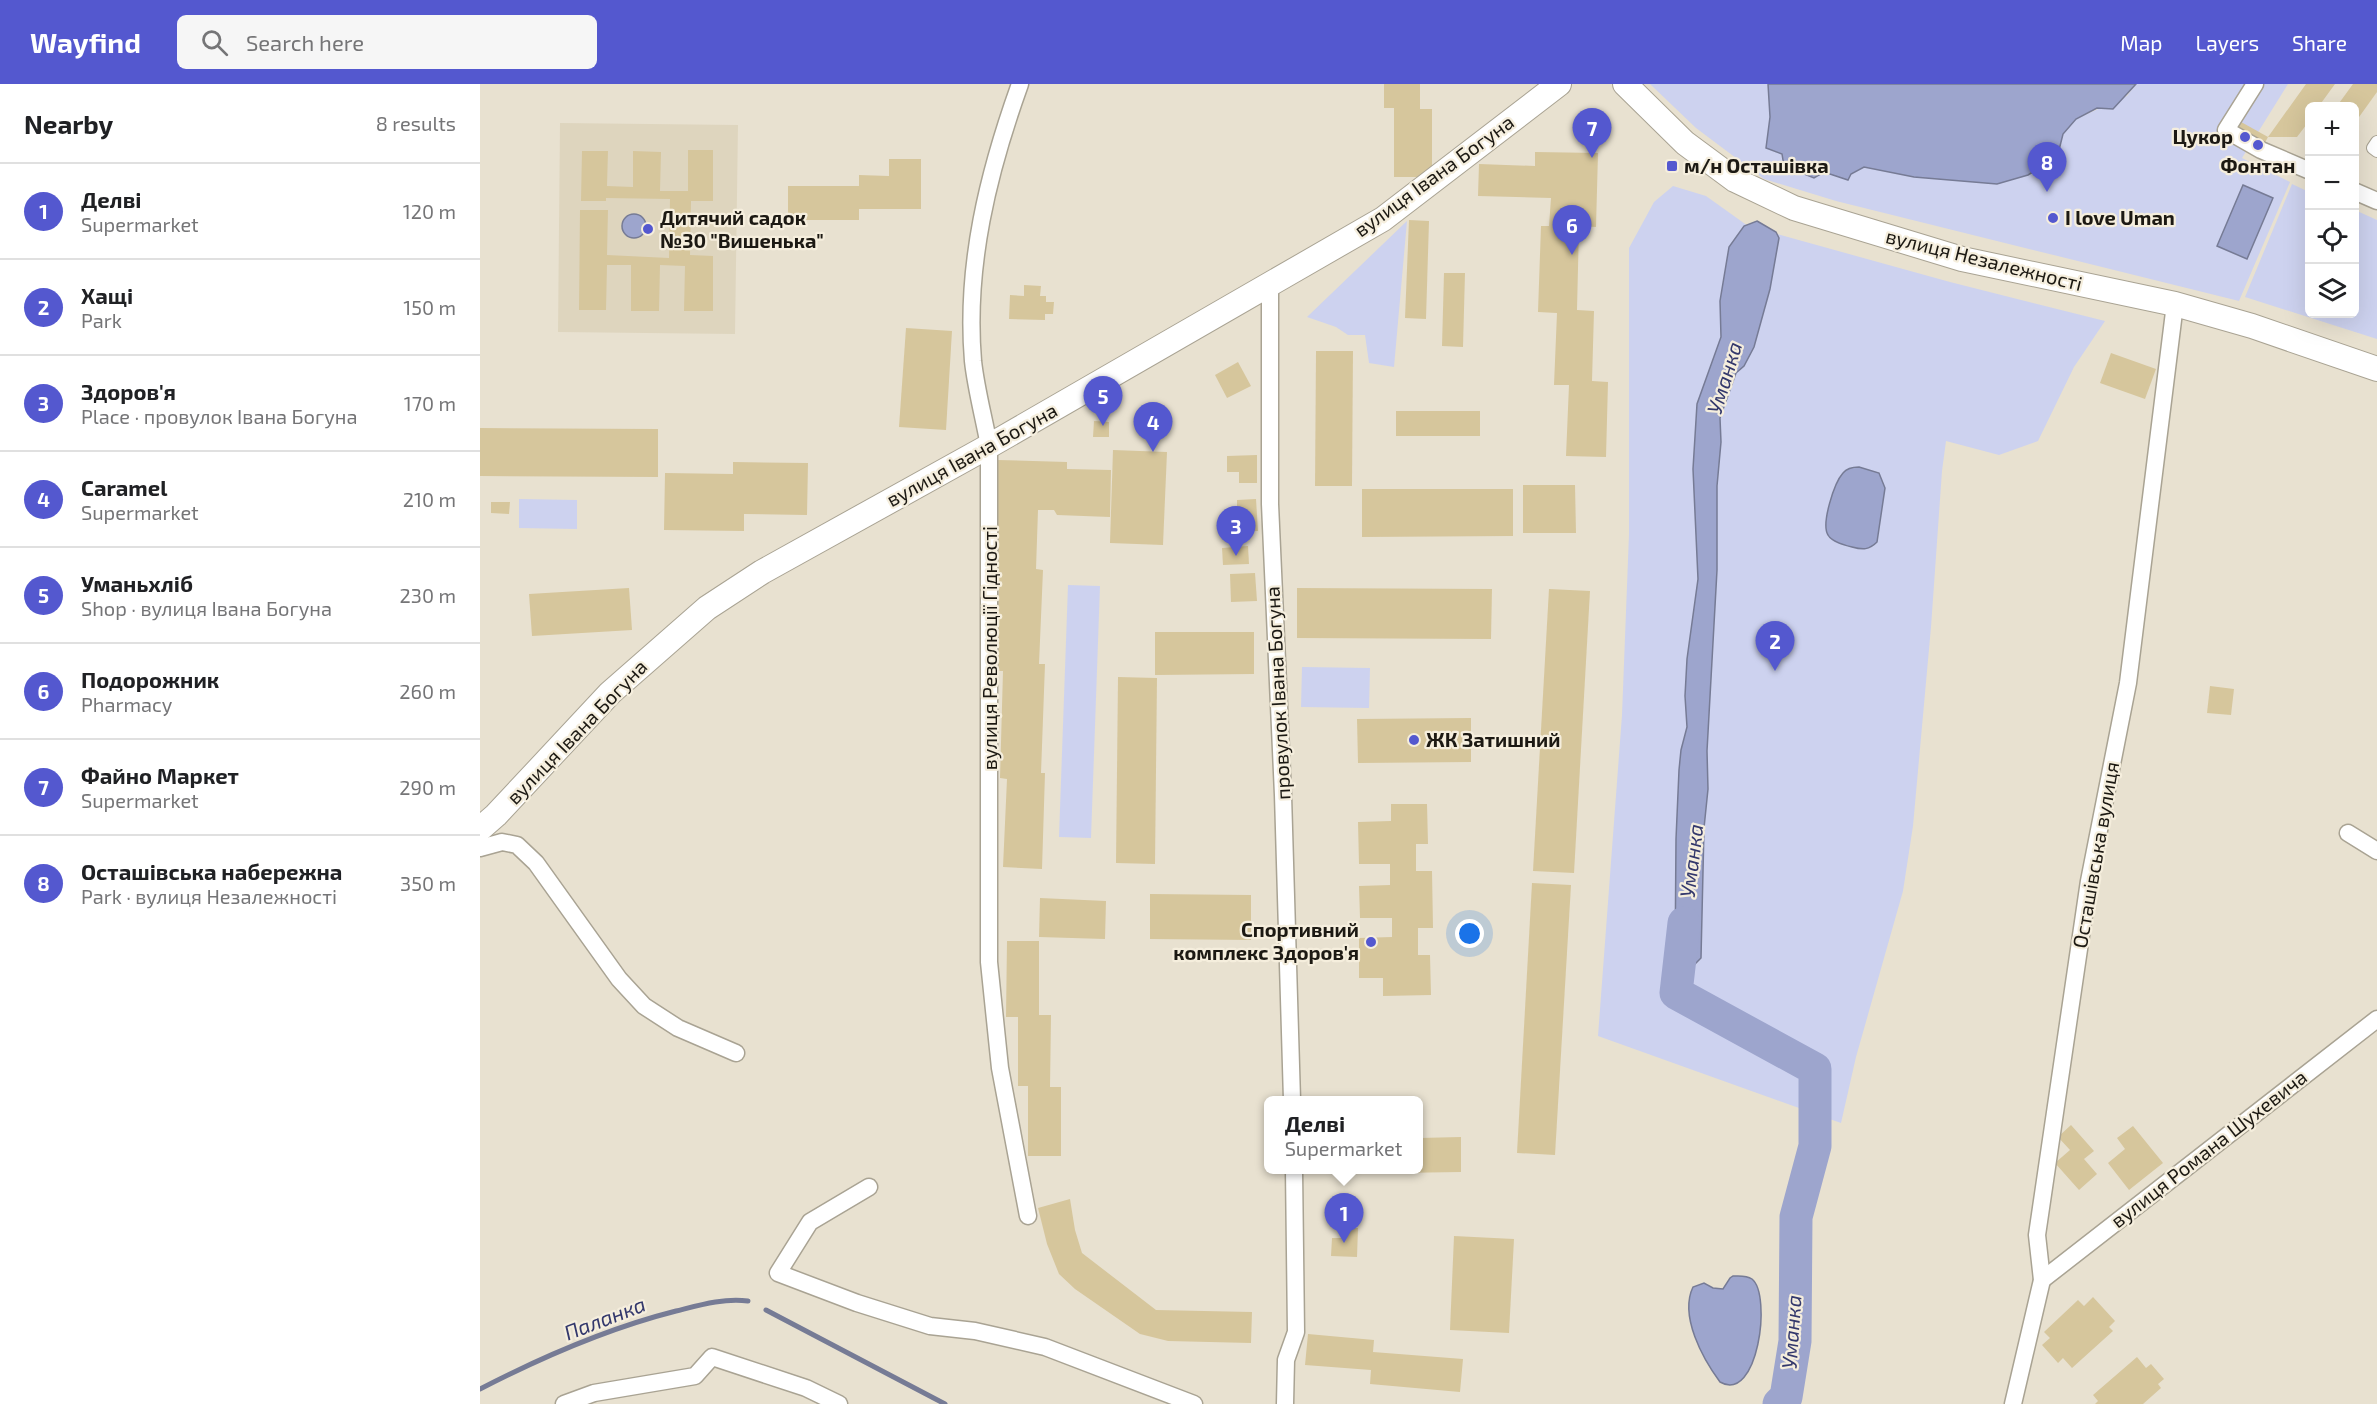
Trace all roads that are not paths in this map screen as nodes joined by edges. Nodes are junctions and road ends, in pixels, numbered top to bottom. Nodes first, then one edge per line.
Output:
1 (1020, 84) edge
2 (1559, 84) edge
3 (1625, 84) edge
4 (2255, 84) edge
5 (2377, 142) edge
6 (2377, 151) edge
7 (2305, 169) edge
8 (2359, 193) edge
9 (2377, 201) edge
10 (1270, 285) junction
11 (2175, 304) junction
12 (2377, 369) edge
13 (989, 446) junction
14 (480, 829) edge
15 (2348, 833) dead end
16 (480, 848) edge
17 (2377, 851) edge
18 (2377, 1019) edge
19 (736, 1053) dead end
20 (1292, 1096) edge
21 (1294, 1174) edge
22 (869, 1187) dead end
23 (1028, 1216) dead end
24 (2042, 1280) junction
25 (564, 1404) edge
26 (839, 1404) edge
27 (1194, 1404) edge
28 (1285, 1404) edge
29 (2013, 1404) edge

1 - 13 street, вулиця Революції Гідності
2 - 10 main road, вулиця Івана Богуна
3 - 11 main road, вулиця Незалежності
4 - 7 street
5 - 6 street
8 - 9 street
10 - 13 main road, вулиця Івана Богуна
10 - 20 street, провулок Івана Богуна
11 - 12 main road, вулиця Незалежності
11 - 24 street, Осташівська вулиця
13 - 14 main road, вулиця Івана Богуна
13 - 23 street, вулиця Революції Гідності
15 - 17 street
16 - 19 street
18 - 24 street, вулиця Романа Шухевича
21 - 28 street
22 - 27 street
24 - 29 street, Осташівська вулиця
25 - 26 street

